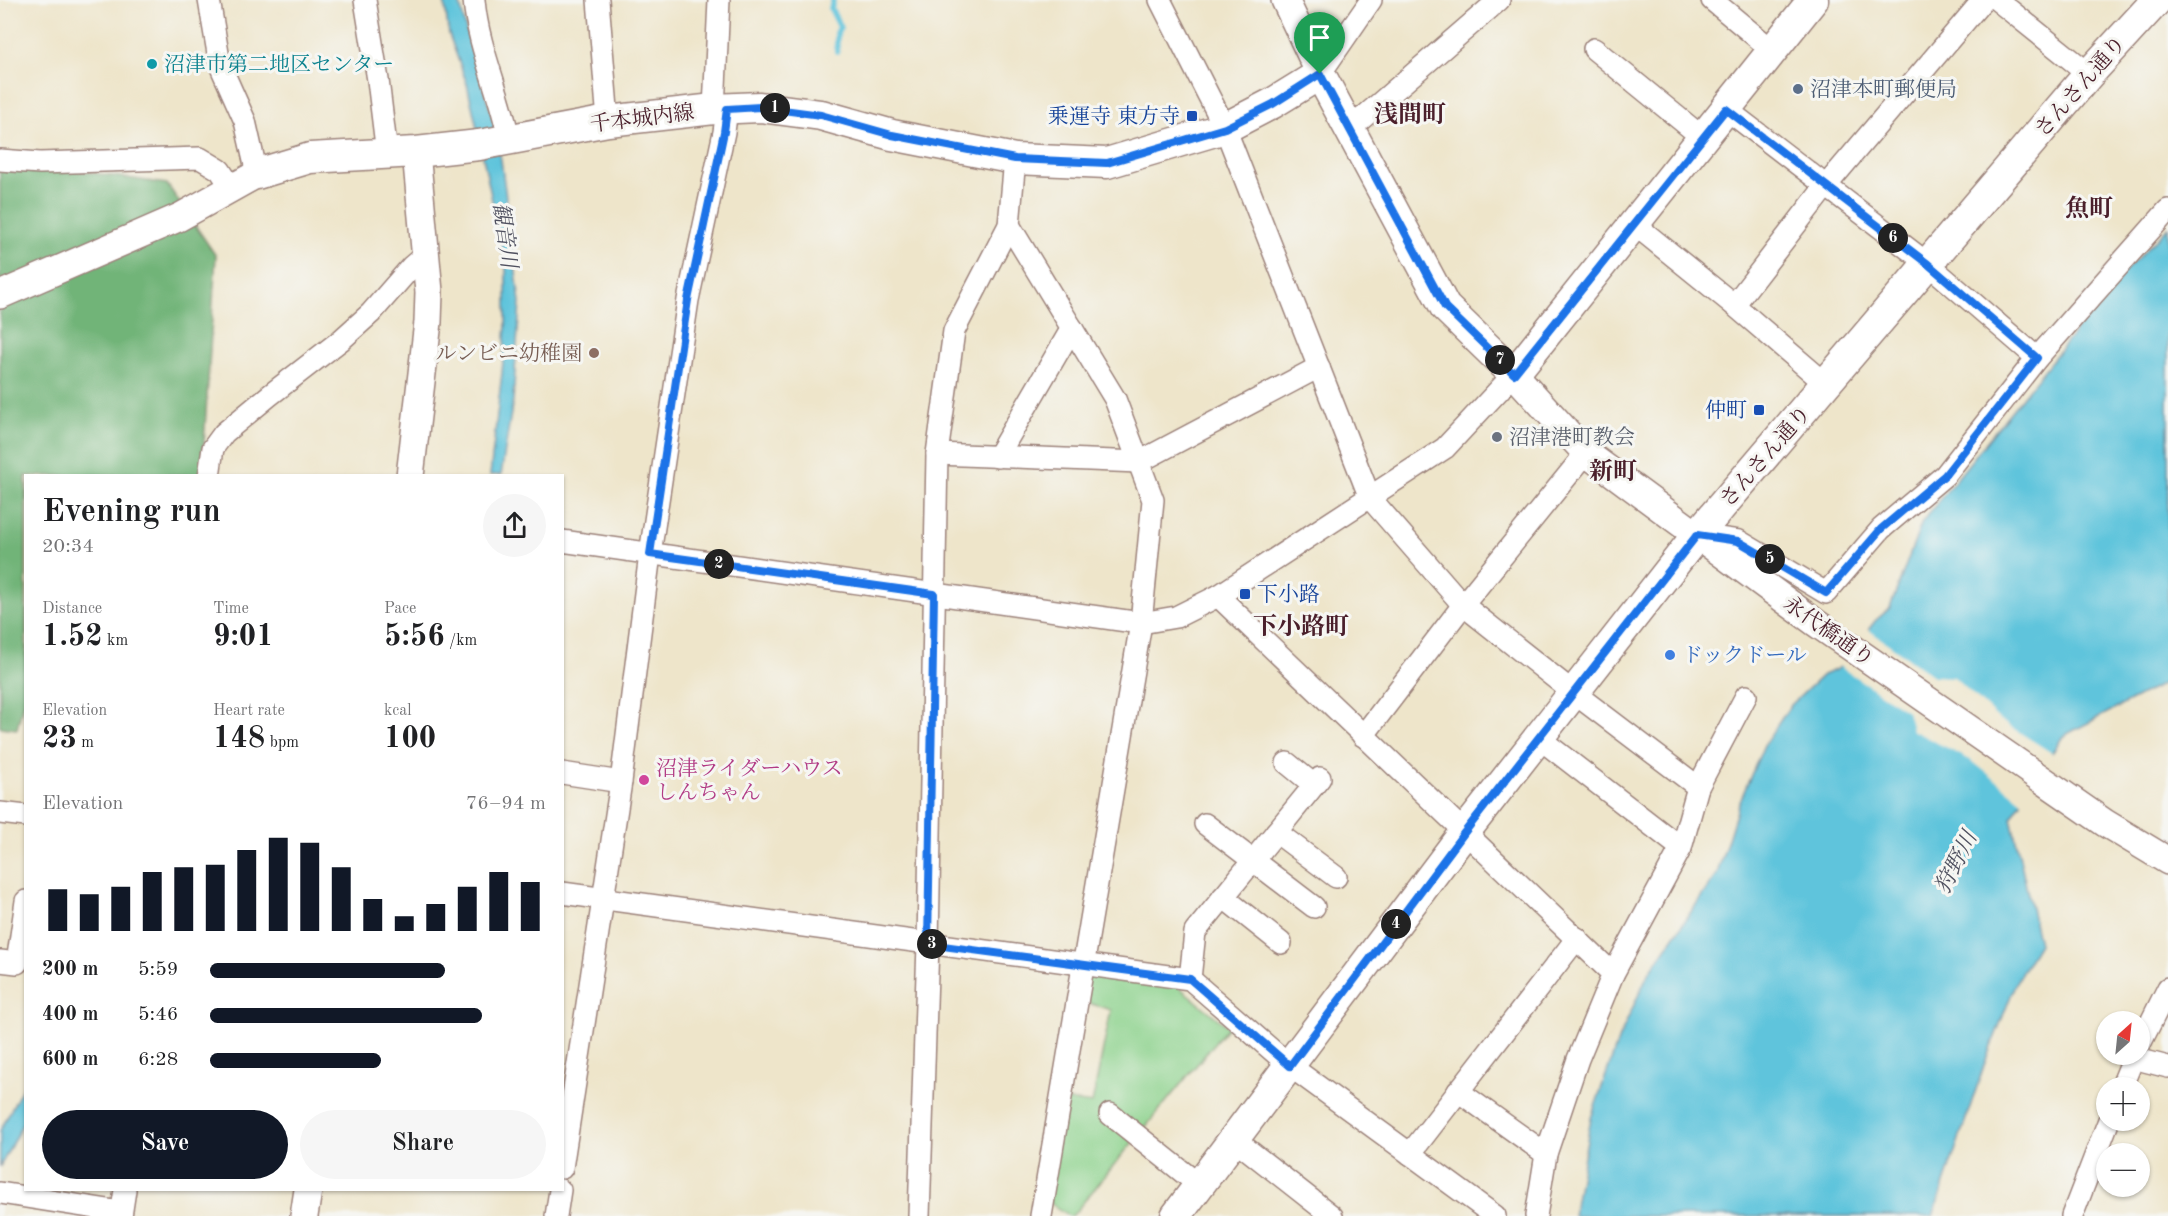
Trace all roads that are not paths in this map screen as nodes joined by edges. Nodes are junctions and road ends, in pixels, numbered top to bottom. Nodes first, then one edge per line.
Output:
1 (209, 0) edge
2 (365, 0) edge
3 (474, 0) edge
4 (598, 0) edge
5 (720, 0) edge
6 (1160, 0) edge
7 (1284, 0) edge
8 (1371, 0) edge
9 (1498, 0) edge
10 (1712, 0) edge
11 (1813, 0) edge
12 (1983, 0) edge
13 (1997, 0) edge
14 (2157, 0) edge
15 (1594, 49) dead end
16 (1772, 50) junction
17 (1320, 74) junction
18 (2089, 74) junction
19 (720, 109) junction
20 (1726, 109) junction
21 (608, 122) junction
22 (1225, 128) junction
23 (1351, 128) junction
24 (1703, 138) junction
25 (496, 141) junction
26 (416, 152) junction
27 (387, 154) junction
28 (1015, 159) junction
29 (0, 160) edge
30 (244, 181) junction
31 (1825, 187) junction
32 (2168, 210) edge
33 (1634, 224) junction
34 (1009, 225) junction
35 (426, 258) junction
36 (1928, 264) junction
37 (0, 295) edge
38 (1734, 305) junction
39 (1072, 328) junction
40 (2037, 358) junction
41 (1319, 367) junction
42 (1514, 374) junction
43 (1826, 384) junction
44 (1586, 453) junction
45 (937, 454) junction
46 (998, 457) junction
47 (1139, 462) junction
48 (209, 474) edge
49 (410, 474) edge
50 (1370, 498) junction
51 (1697, 535) junction
52 (564, 541) edge
53 (650, 554) junction
54 (934, 594) junction
55 (1218, 596) junction
56 (1463, 605) junction
57 (1141, 623) junction
58 (1574, 693) junction
59 (1746, 696) dead end
60 (1363, 736) junction
61 (1539, 738) junction
62 (1287, 763) dead end
63 (564, 773) edge
64 (621, 782) junction
65 (1698, 787) junction
66 (0, 813) edge
67 (24, 816) edge
68 (1205, 824) dead end
69 (1276, 832) junction
70 (1464, 833) junction
71 (1682, 849) junction
72 (1253, 861) junction
73 (2168, 861) edge
74 (1336, 877) dead end
75 (564, 893) edge
76 (1223, 897) junction
77 (603, 899) junction
78 (1314, 907) dead end
79 (24, 915) edge
80 (1577, 938) junction
81 (1281, 943) dead end
82 (928, 944) junction
83 (0, 961) edge
84 (1083, 965) junction
85 (1613, 974) junction
86 (1190, 979) junction
87 (2168, 988) edge
88 (2150, 1023) edge
89 (2150, 1059) edge
90 (1290, 1066) junction
91 (2168, 1067) edge
92 (1458, 1091) junction
93 (1110, 1114) dead end
94 (2105, 1131) edge
95 (1234, 1139) junction
96 (564, 1154) edge
97 (1410, 1154) junction
98 (1546, 1154) junction
99 (1199, 1185) junction
100 (125, 1191) edge
101 (308, 1191) edge
102 (560, 1191) edge
103 (0, 1193) edge
104 (1482, 1212) edge
105 (121, 1214) edge
106 (304, 1216) edge
107 (556, 1216) edge
108 (919, 1216) edge
109 (1041, 1216) edge
110 (1176, 1216) edge
111 (1332, 1216) edge
112 (1536, 1216) edge
113 (2072, 1216) edge

1 - 30 street
2 - 27 street
3 - 25 street
4 - 21 street
5 - 19 street
6 - 22 street
7 - 17 street
8 - 17 street
9 - 23 street
10 - 16 street
11 - 16 main road
12 - 31 street
13 - 18 street
14 - 18 main road, さんさん通り
15 - 24 street
16 - 20 main road
17 - 22 main road, 千本城内線
17 - 23 main road
18 - 36 main road, さんさん通り
19 - 21 main road, 千本城内線
19 - 28 main road, 千本城内線
19 - 53 street
20 - 24 main road
20 - 31 street
21 - 25 main road, 千本城内線
22 - 28 main road, 千本城内線
22 - 41 street
23 - 42 main road
24 - 33 main road
25 - 26 main road, 千本城内線
26 - 27 main road, 千本城内線
26 - 35 street
27 - 30 main road, 千本城内線
28 - 34 street
29 - 30 street
30 - 37 street
31 - 36 street
31 - 38 street
32 - 40 street
33 - 38 street
33 - 42 main road
34 - 39 street
34 - 45 street
35 - 48 street
35 - 49 street
36 - 40 street
36 - 43 main road, さんさん通り
38 - 43 street
39 - 46 street
39 - 47 street
40 - 51 street
41 - 47 street
41 - 50 street
42 - 44 street, 永代橋通り
42 - 50 street
43 - 51 main road, さんさん通り
44 - 51 street, 永代橋通り
44 - 56 street
45 - 46 street
45 - 54 street
46 - 47 street
47 - 57 street
50 - 55 street
50 - 56 street
51 - 58 main road, さんさん通り
51 - 73 street, 永代橋通り
52 - 53 street
53 - 54 street
53 - 64 street
54 - 57 street
54 - 82 street
55 - 57 street
55 - 60 street
56 - 58 street
56 - 60 street
57 - 84 street
58 - 61 main road, さんさん通り
58 - 65 street
59 - 65 street
60 - 70 street
61 - 70 main road, さんさん通り
61 - 71 street
62 - 69 street
63 - 64 street
64 - 77 street
65 - 71 street
66 - 67 street
68 - 72 street
69 - 72 street
69 - 74 street
70 - 80 street
70 - 90 main road, さんさん通り
71 - 85 street
72 - 76 street
72 - 78 street
75 - 77 street
76 - 81 street
76 - 86 street
77 - 82 street
77 - 96 street
79 - 83 street
80 - 85 street
80 - 92 street
82 - 84 street
82 - 108 street
84 - 86 street
84 - 109 street
85 - 98 street
86 - 90 street
87 - 88 street
89 - 91 street
90 - 95 main road, さんさん通り
90 - 97 street
92 - 97 street
92 - 98 street
93 - 99 street
94 - 113 street
95 - 99 main road, さんさん通り
95 - 111 street
97 - 104 street
98 - 112 street
99 - 110 main road, さんさん通り
100 - 105 street
101 - 106 street
102 - 107 street
103 - 105 street

